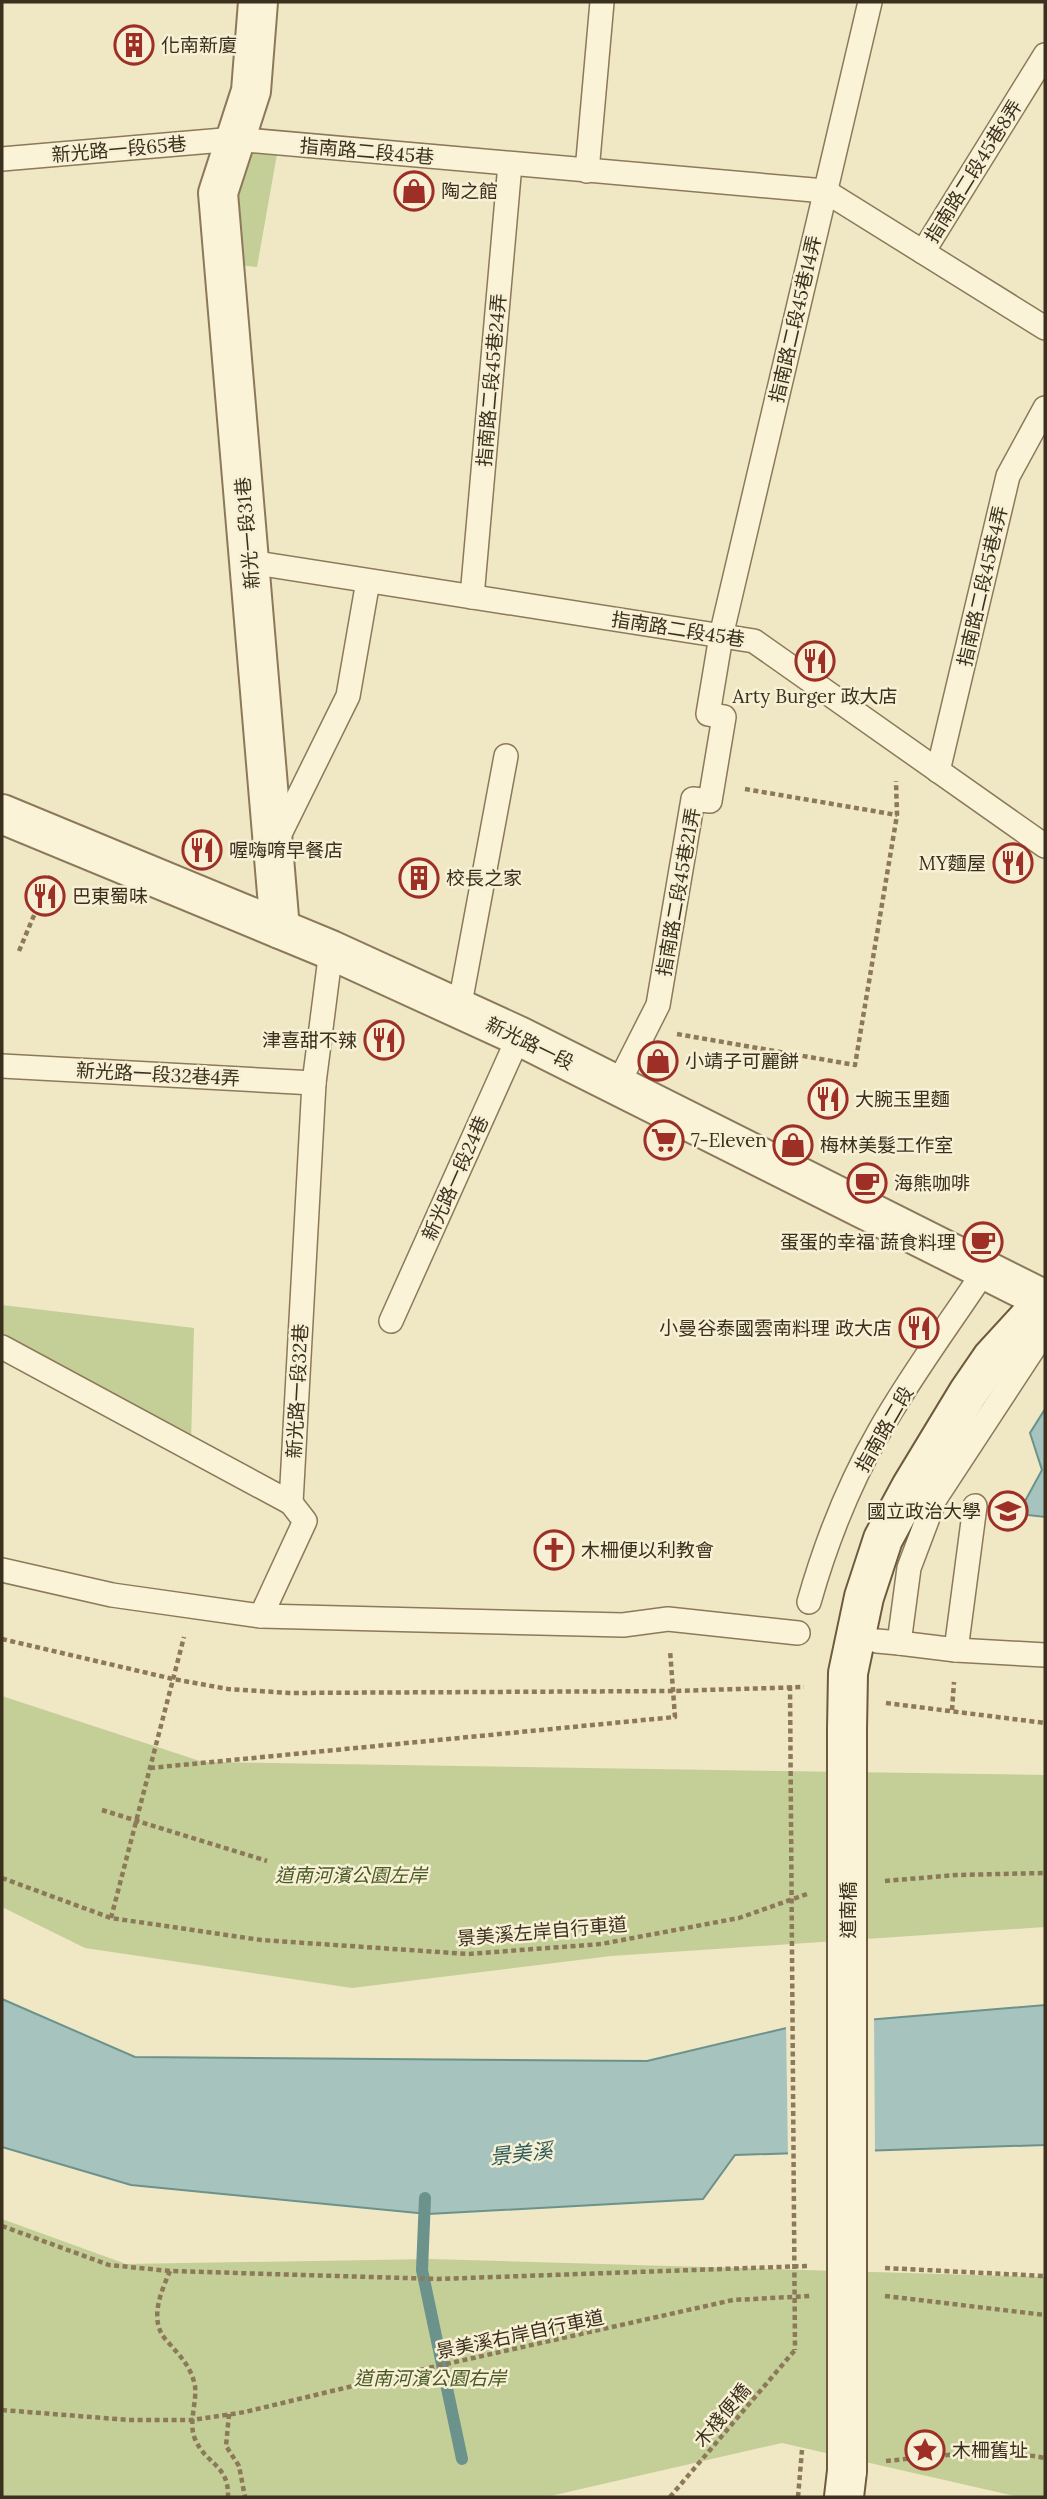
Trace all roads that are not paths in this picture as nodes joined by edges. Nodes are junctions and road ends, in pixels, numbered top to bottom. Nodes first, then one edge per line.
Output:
1 (258, 2) edge
2 (602, 2) edge
3 (870, 2) edge
4 (1045, 55) edge
5 (235, 139) junction
6 (2, 159) edge
7 (510, 164) junction
8 (587, 171) junction
9 (825, 191) junction
10 (923, 252) junction
11 (1045, 328) edge
12 (1045, 408) edge
13 (250, 562) junction
14 (368, 580) junction
15 (472, 597) junction
16 (721, 636) junction
17 (506, 756) dead end
18 (938, 771) junction
19 (2, 814) edge
20 (1045, 843) edge
21 (273, 849) junction
22 (280, 929) junction
23 (331, 950) junction
24 (459, 1009) junction
25 (519, 1036) junction
26 (2, 1066) edge
27 (314, 1083) junction
28 (617, 1086) junction
29 (985, 1269) junction
30 (1045, 1300) edge
31 (391, 1321) dead end
32 (1045, 1331) edge
33 (2, 1347) edge
34 (291, 1503) junction
35 (975, 1507) dead end
36 (2, 1570) edge
37 (809, 1602) dead end
38 (261, 1616) junction
39 (798, 1633) dead end
40 (956, 1650) junction
41 (1045, 1655) edge
42 (857, 2477) edge

1 - 5 street, 新光一段31巷
2 - 8 lane
3 - 9 lane, 指南路二段45巷14弄
4 - 10 lane, 指南路二段45巷8弄
5 - 6 lane, 新光路一段65巷
5 - 7 lane, 指南路二段45巷
5 - 13 street, 新光一段31巷
7 - 8 lane, 指南路二段45巷
7 - 15 lane, 指南路二段45巷24弄
8 - 9 lane, 指南路二段45巷
9 - 10 lane, 指南路二段45巷
9 - 16 lane, 指南路二段45巷14弄
10 - 11 lane, 指南路二段45巷
12 - 18 lane, 指南路二段45巷4弄
13 - 14 lane, 指南路二段45巷
13 - 21 street, 新光一段31巷
14 - 15 lane, 指南路二段45巷
14 - 21 lane
15 - 16 lane, 指南路二段45巷
16 - 18 lane, 指南路二段45巷
16 - 28 lane, 指南路二段45巷21弄
17 - 24 lane
18 - 20 lane, 指南路二段45巷
19 - 22 street, 新光路一段
21 - 22 street, 新光一段31巷
22 - 23 street, 新光路一段
23 - 24 street, 新光路一段
23 - 27 lane, 新光路一段32巷
24 - 25 street, 新光路一段
25 - 28 street, 新光路一段
25 - 31 lane, 新光路一段24巷
26 - 27 lane, 新光路一段32巷4弄
27 - 34 lane, 新光路一段32巷
28 - 29 street, 新光路一段
29 - 30 street, 新光路一段
29 - 37 lane, 指南路二段
30 - 42 street, 道南橋, bridge
32 - 40 lane
33 - 34 lane
34 - 38 lane
35 - 40 lane
36 - 38 lane
38 - 39 lane
40 - 41 lane

